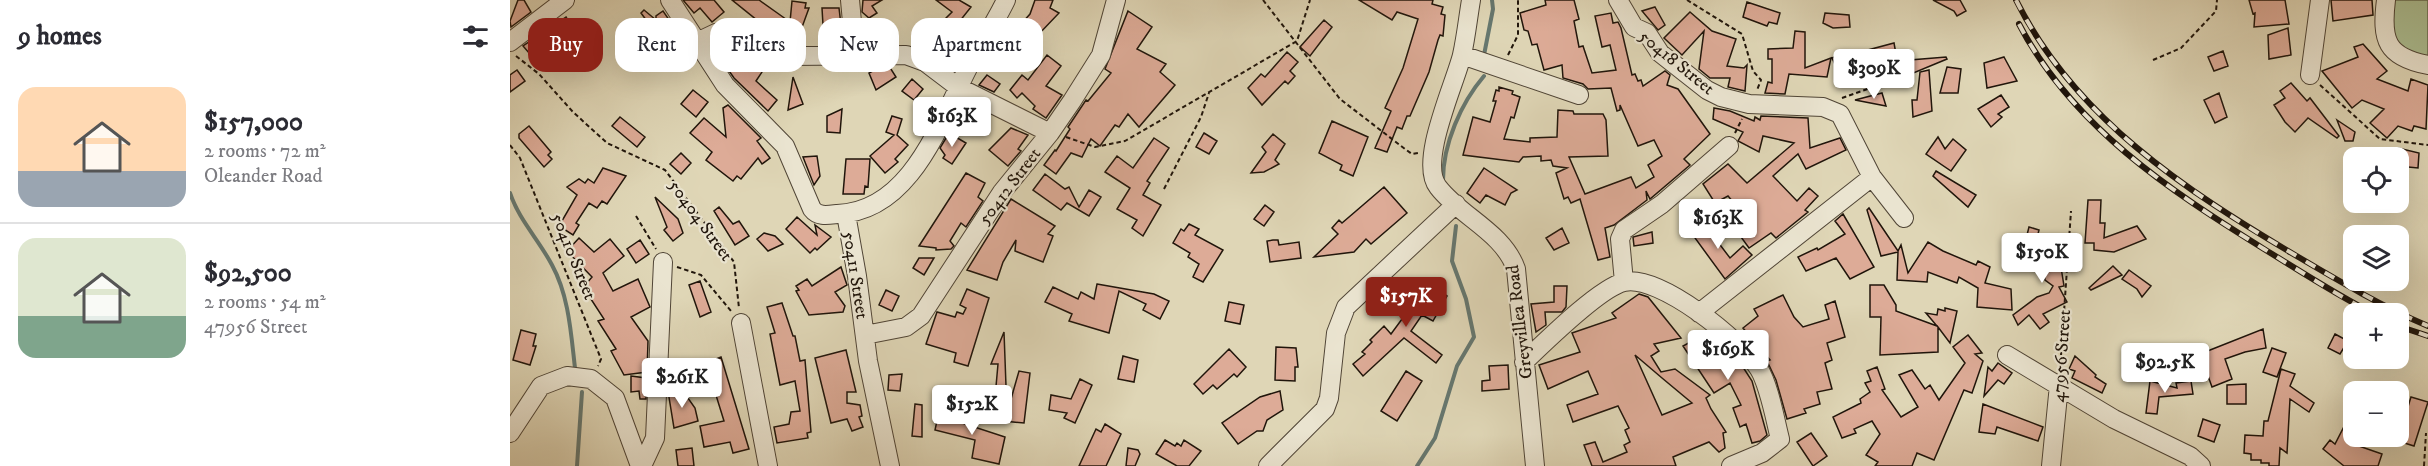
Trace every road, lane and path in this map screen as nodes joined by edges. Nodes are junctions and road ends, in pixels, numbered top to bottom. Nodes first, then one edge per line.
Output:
1 (565, 0) edge
2 (670, 0) edge
3 (850, 0) edge
4 (1006, 0) edge
5 (1116, 0) edge
6 (1263, 0) edge
7 (1310, 0) edge
8 (1471, 0) edge
9 (1518, 0) edge
10 (1618, 0) edge
11 (1687, 0) edge
12 (2217, 0) edge
13 (2320, 0) edge
14 (2386, 0) edge
15 (682, 18) edge
16 (852, 18) edge
17 (1297, 41) junction
18 (510, 42) edge
19 (698, 42) edge
20 (698, 44) edge
21 (510, 51) edge
22 (899, 55) edge
23 (1462, 55) junction
24 (818, 56) edge
25 (2153, 60) dead end
26 (1493, 65) junction
27 (2428, 65) edge
28 (2310, 75) joint
29 (1879, 85) dead end
30 (958, 87) junction
31 (1209, 93) junction
32 (1579, 95) dead end
33 (1749, 104) junction
34 (1823, 107) junction
35 (1050, 133) junction
36 (510, 145) edge
37 (2428, 145) edge
38 (1729, 146) joint
39 (1434, 150) junction
40 (1872, 177) junction
41 (1164, 189) dead end
42 (1456, 204) junction
43 (2071, 211) dead end
44 (846, 214) junction
45 (636, 216) dead end
46 (1904, 218) dead end
47 (663, 262) junction
48 (1624, 282) junction
49 (1699, 313) junction
50 (741, 322) junction
51 (865, 335) junction
52 (2007, 355) dead end
53 (1524, 362) junction
54 (591, 380) junction
55 (2059, 386) junction
56 (510, 433) edge
57 (2426, 433) dead end
58 (1290, 446) junction
59 (641, 466) edge
60 (768, 466) edge
61 (890, 466) edge
62 (1268, 466) edge
63 (1288, 466) edge
64 (1535, 466) edge
65 (1731, 466) edge
66 (2051, 466) edge
67 (2201, 466) edge
68 (2424, 466) edge

1 - 18 street
2 - 15 street
3 - 16 street
4 - 30 street, 50411 Street
5 - 35 street, 50412 Street
6 - 17 path
7 - 17 path
8 - 23 street, Greyvillea Road
9 - 26 path
10 - 33 street, 50418 Street
11 - 33 path
12 - 25 path
13 - 28 street
14 - 27 street
17 - 31 path
17 - 39 path
19 - 24 street
20 - 44 street
21 - 50 path, 50404 Street
22 - 30 street
23 - 26 street
23 - 39 street, Greyvillea Road
26 - 32 street
28 - 37 path
29 - 34 path
30 - 35 street
30 - 44 street, 50411 Street
31 - 35 path
31 - 41 path
33 - 34 street, 50418 Street
33 - 38 path
34 - 40 street
35 - 51 street, 50412 Street
36 - 54 path, 50410 Street
38 - 48 street
39 - 42 street, Greyvillea Road
40 - 46 street
40 - 49 street
42 - 53 street, Greyvillea Road
42 - 58 street
43 - 55 path, 47956 Street
44 - 51 street, 50411 Street
45 - 47 path
47 - 50 path
47 - 59 street
48 - 49 street
48 - 53 street
49 - 65 street
50 - 60 street
51 - 61 street, 50411 Street
52 - 55 street
53 - 64 street, Greyvillea Road
54 - 56 street
54 - 59 street
55 - 66 street, 47956 Street
55 - 67 street
57 - 68 path
58 - 62 street
58 - 63 street

